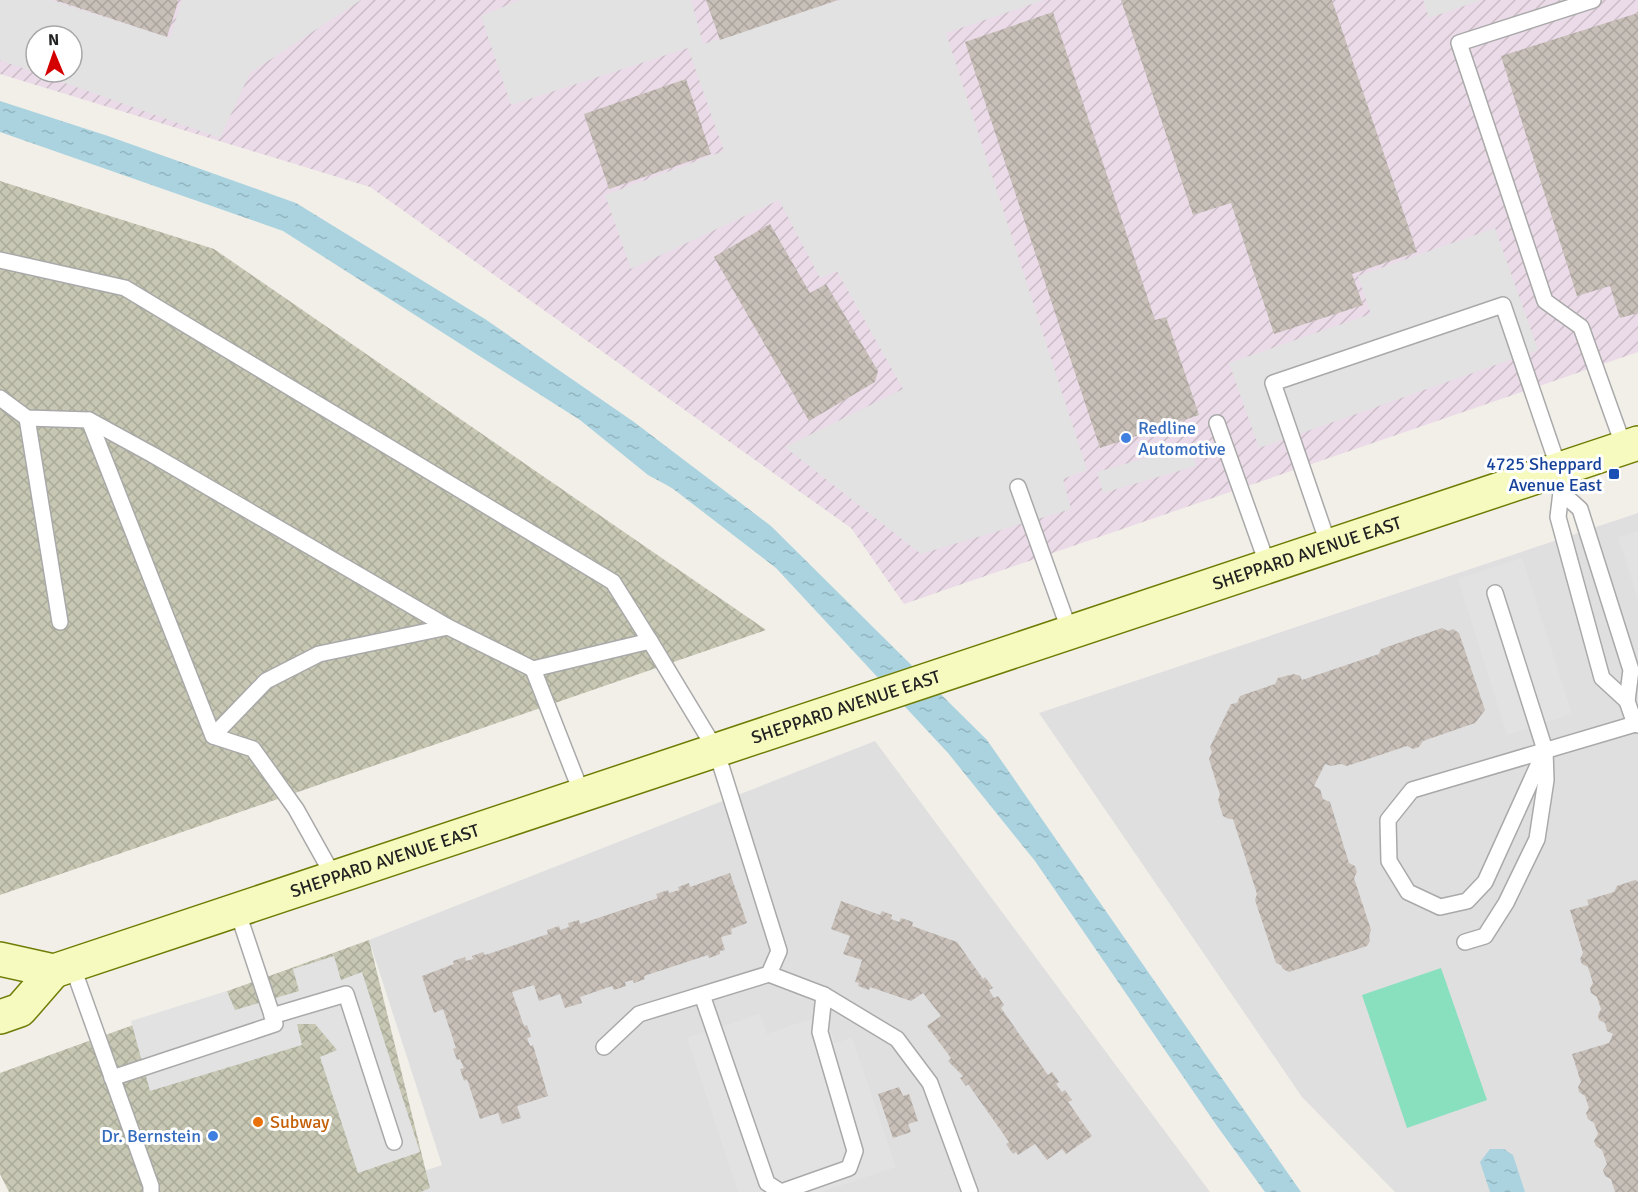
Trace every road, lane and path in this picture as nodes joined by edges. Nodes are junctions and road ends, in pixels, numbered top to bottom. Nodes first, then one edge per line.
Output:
1 (1593, 0) edge
2 (0, 260) edge
3 (0, 398) edge
4 (27, 418) junction
5 (89, 420) junction
6 (1217, 423) dead end
7 (1631, 445) edge
8 (1560, 480) junction
9 (1018, 487) dead end
10 (1329, 546) junction
11 (1268, 566) junction
12 (1495, 593) dead end
13 (60, 622) dead end
14 (448, 627) junction
15 (1070, 632) junction
16 (650, 642) junction
17 (533, 669) junction
18 (1627, 701) junction
19 (1636, 724) edge
20 (213, 736) junction
21 (716, 750) junction
22 (1545, 750) junction
23 (582, 794) junction
24 (334, 878) junction
25 (237, 910) junction
26 (1465, 942) dead end
27 (0, 959) edge
28 (63, 968) junction
29 (769, 974) junction
30 (702, 994) junction
31 (824, 995) junction
32 (272, 1016) junction
33 (0, 1017) edge
34 (604, 1047) dead end
35 (112, 1078) junction
36 (394, 1142) dead end
37 (151, 1192) edge
38 (970, 1192) edge

1 - 7 lane
2 - 16 lane
3 - 4 lane
4 - 5 lane
4 - 13 lane
5 - 14 lane
5 - 20 lane
6 - 11 lane
7 - 8 main road, SHEPPARD AVENUE EAST
8 - 10 main road, SHEPPARD AVENUE EAST
8 - 10 lane
8 - 18 lane
8 - 18 lane
9 - 15 lane
10 - 11 main road, SHEPPARD AVENUE EAST
11 - 15 main road, SHEPPARD AVENUE EAST
12 - 22 lane
14 - 17 lane
14 - 20 lane
15 - 21 main road, SHEPPARD AVENUE EAST
16 - 17 lane
16 - 21 lane
17 - 23 lane
18 - 19 lane
19 - 22 lane
20 - 24 lane
21 - 23 main road, SHEPPARD AVENUE EAST
21 - 29 lane
22 - 22 lane
22 - 26 lane
23 - 24 main road, SHEPPARD AVENUE EAST
24 - 25 main road, SHEPPARD AVENUE EAST
25 - 28 main road, SHEPPARD AVENUE EAST
25 - 32 lane
27 - 28 main road
28 - 33 main road
28 - 35 lane
29 - 30 lane
29 - 31 lane
30 - 31 lane
30 - 34 lane
31 - 38 lane
32 - 35 lane
32 - 36 lane
35 - 37 lane

